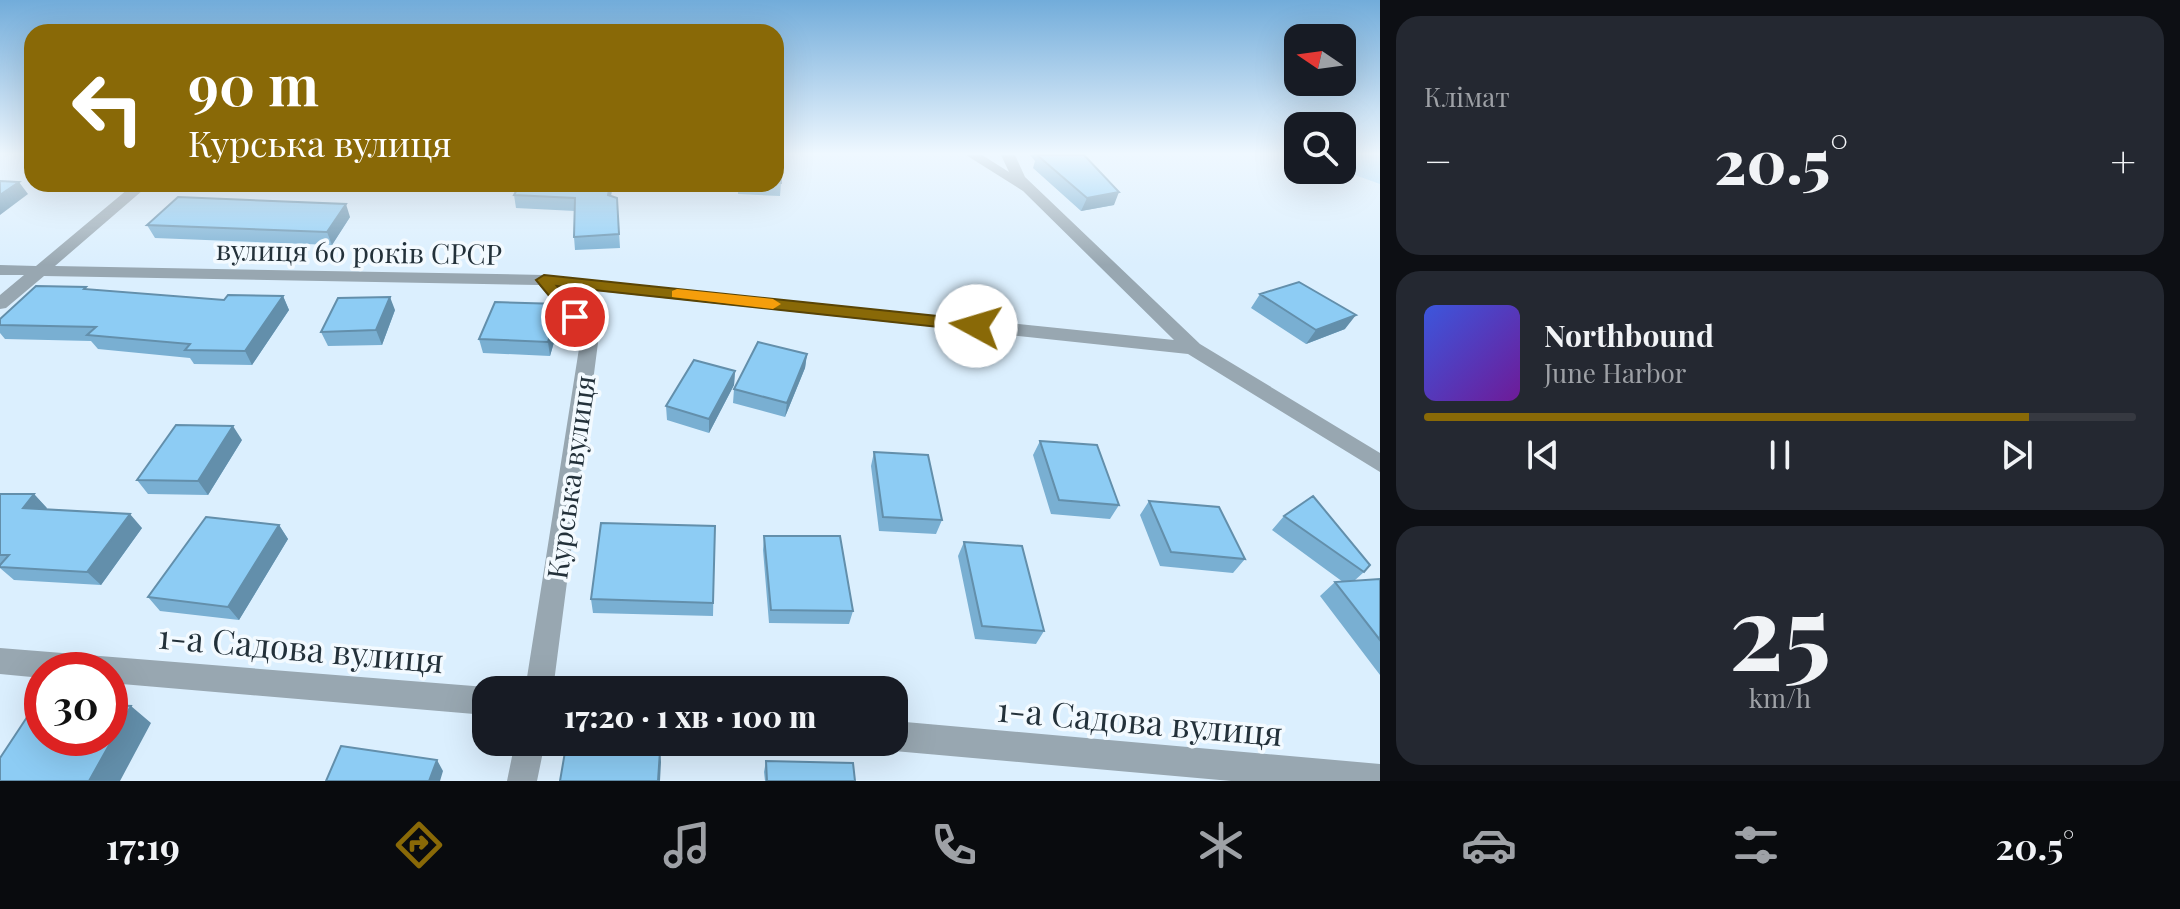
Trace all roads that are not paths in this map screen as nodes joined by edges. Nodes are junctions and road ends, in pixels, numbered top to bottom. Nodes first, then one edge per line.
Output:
1 (1029, 191) edge
2 (1031, 191) edge
3 (134, 192) edge
4 (1036, 196) junction
5 (0, 270) edge
6 (39, 272) junction
7 (544, 280) junction
8 (0, 304) edge
9 (1193, 348) junction
10 (1380, 464) edge
11 (0, 661) edge
12 (24, 663) edge
13 (128, 671) edge
14 (541, 676) edge
15 (472, 700) edge
16 (908, 737) edge
17 (527, 756) edge
18 (1380, 779) edge
19 (522, 781) edge

1 - 4 street
2 - 4 street
3 - 6 street
4 - 9 street
5 - 6 street, вулиця 60 років СРСР
6 - 7 street, вулиця 60 років СРСР
6 - 8 street
7 - 9 street, вулиця 60 років СРСР
7 - 14 street, Курська вулиця
9 - 10 street
11 - 12 street, 1-а Садова вулиця
13 - 15 street, 1-а Садова вулиця
16 - 18 street, 1-а Садова вулиця
17 - 19 street

